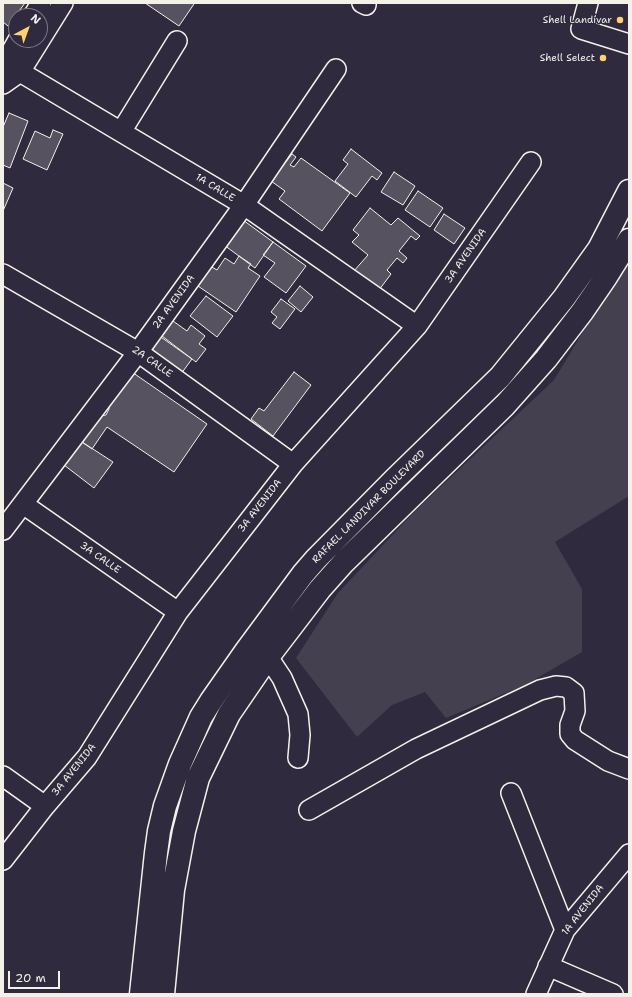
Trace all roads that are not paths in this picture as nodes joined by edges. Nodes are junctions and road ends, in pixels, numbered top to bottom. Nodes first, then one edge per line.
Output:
1 (63, 3) edge
2 (588, 3) edge
3 (177, 41) dead end
4 (629, 44) edge
5 (15, 48) edge
6 (9, 68) edge
7 (336, 69) dead end
8 (3, 84) edge
9 (120, 132) junction
10 (531, 162) dead end
11 (629, 191) edge
12 (244, 206) junction
13 (629, 240) edge
14 (3, 274) edge
15 (417, 326) junction
16 (138, 352) junction
17 (293, 464) junction
18 (23, 504) junction
19 (3, 530) edge
20 (178, 612) junction
21 (268, 657) junction
22 (298, 758) dead end
23 (629, 769) edge
24 (3, 776) edge
25 (511, 793) dead end
26 (45, 806) junction
27 (309, 810) dead end
28 (629, 854) edge
29 (3, 860) edge
30 (564, 930) junction
31 (548, 966) junction
32 (141, 994) edge
33 (163, 994) edge
34 (536, 994) edge
35 (613, 994) edge

1 - 6 street
2 - 4 street
3 - 9 street
5 - 6 street
6 - 8 street
6 - 9 street, 1A CALLE
7 - 12 street, 2A AVENIDA
9 - 12 street, 1A CALLE
10 - 15 street, 3A AVENIDA
11 - 32 main road, RAFAEL LANDIVAR BOULEVARD
12 - 15 street, 1A CALLE
12 - 16 street, 2A AVENIDA
13 - 21 main road, RAFAEL LANDIVAR BOULEVARD
14 - 16 street, 2A CALLE
15 - 17 street, 3A AVENIDA
16 - 17 street, 2A CALLE
16 - 18 street, 2A AVENIDA
17 - 20 street, 3A AVENIDA
18 - 19 street, 2A AVENIDA
18 - 20 street, 3A CALLE
20 - 26 street, 3A AVENIDA
21 - 22 street
21 - 33 main road, RAFAEL LANDIVAR BOULEVARD
23 - 27 street
24 - 26 street
25 - 30 street
26 - 29 street, 3A AVENIDA
28 - 30 street, 1A AVENIDA
30 - 31 street, 1A AVENIDA
31 - 34 street, 1A AVENIDA
31 - 35 street

